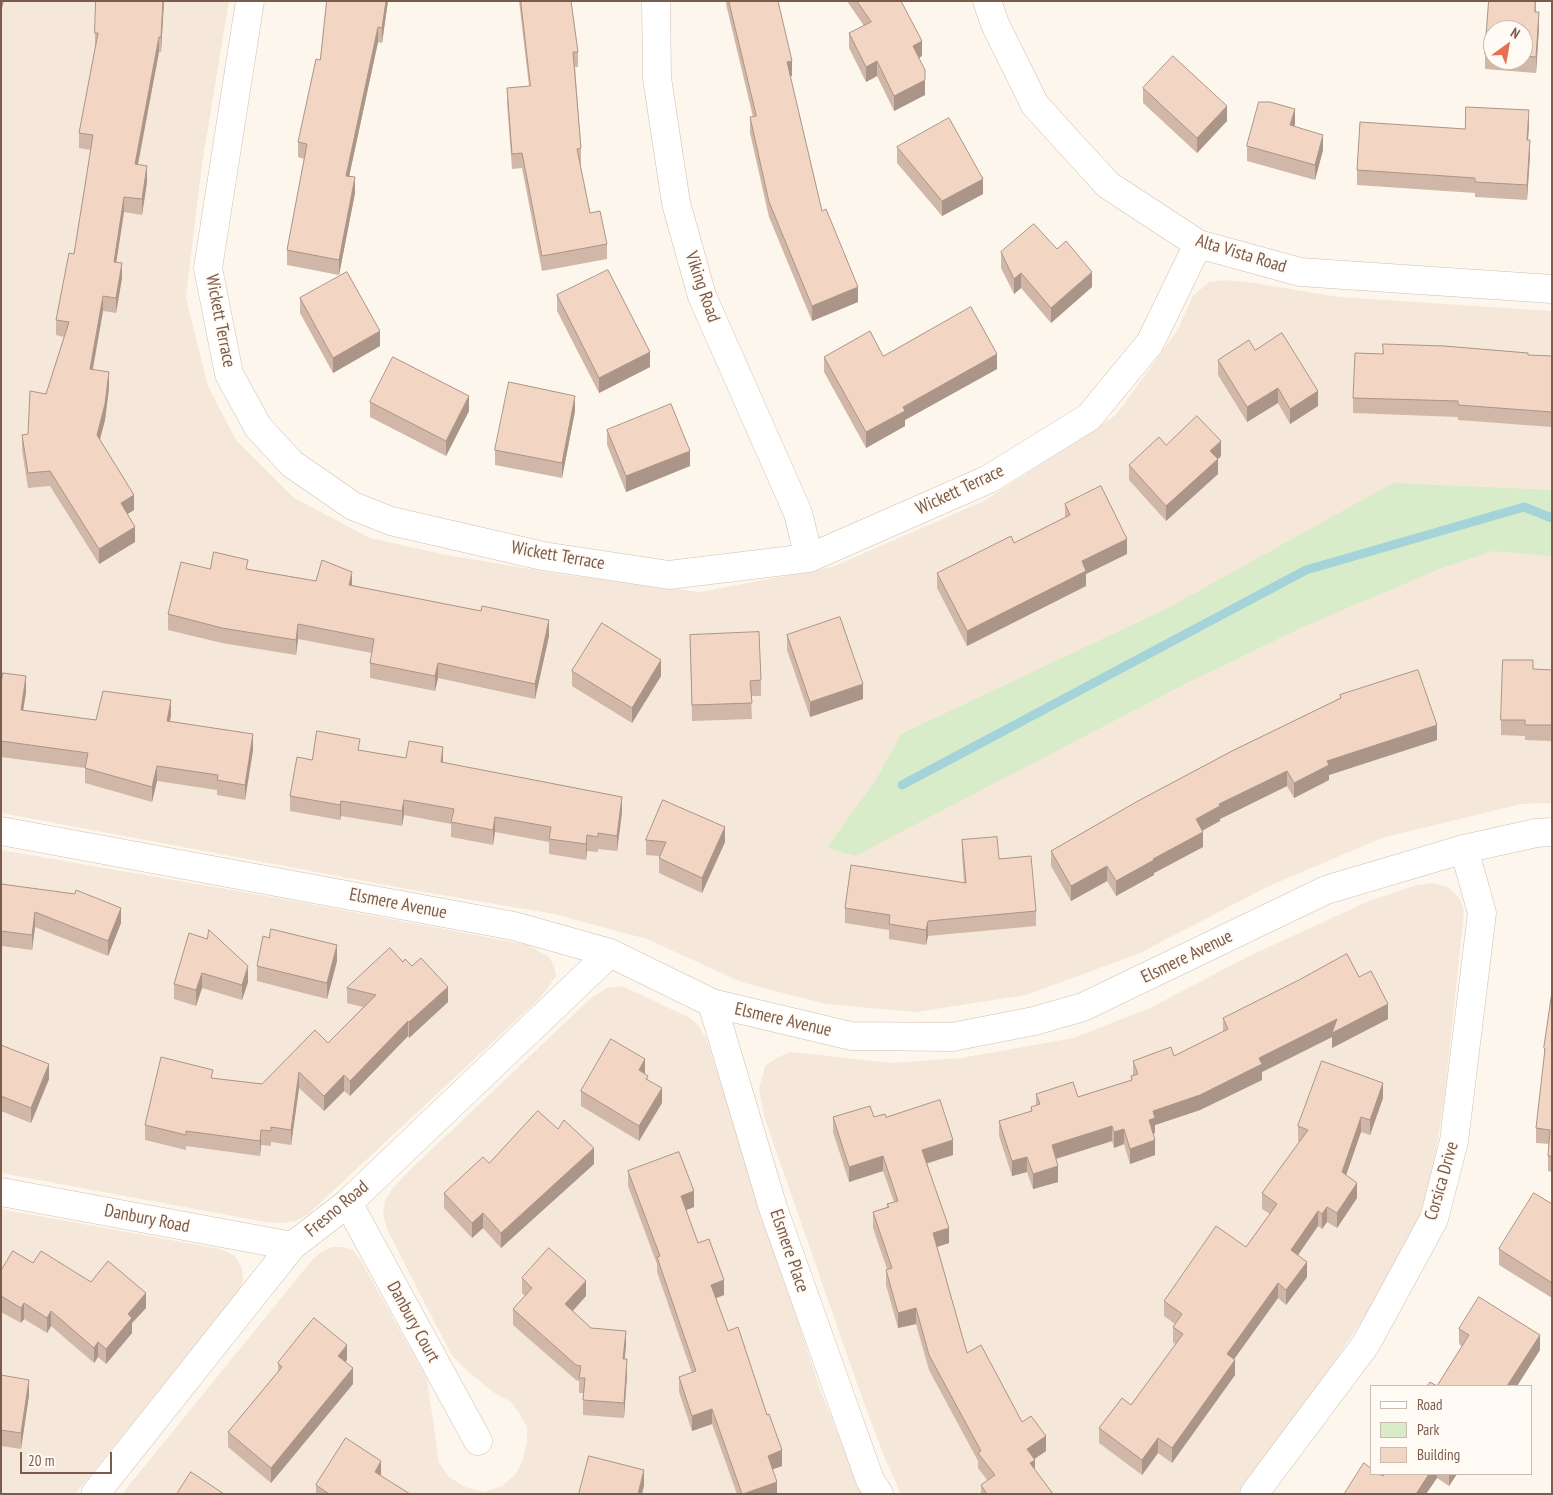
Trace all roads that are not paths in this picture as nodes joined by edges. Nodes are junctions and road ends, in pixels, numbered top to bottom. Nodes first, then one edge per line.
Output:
1 (250, 1) edge
2 (656, 1) edge
3 (987, 1) edge
4 (1198, 244) junction
5 (1552, 289) edge
6 (809, 558) junction
7 (1, 831) edge
8 (1552, 832) edge
9 (1464, 849) junction
10 (610, 953) junction
11 (712, 1003) junction
12 (1, 1192) edge
13 (348, 1203) junction
14 (292, 1246) junction
15 (478, 1442) dead end
16 (94, 1494) edge
17 (879, 1494) edge
18 (1254, 1494) edge

1 - 6 street, Wickett Terrace
2 - 6 street, Viking Road
3 - 4 street, Alta Vista Road
4 - 5 street, Alta Vista Road
4 - 6 street, Wickett Terrace
7 - 10 street, Elsmere Avenue
8 - 9 street, Elsmere Avenue
9 - 11 street, Elsmere Avenue
9 - 18 street, Corsica Drive
10 - 11 street, Elsmere Avenue
10 - 13 street, Fresno Road
11 - 17 street, Elsmere Place
12 - 14 street, Danbury Road
13 - 14 street, Fresno Road
13 - 15 street, Danbury Court
14 - 16 street, Fresno Road

